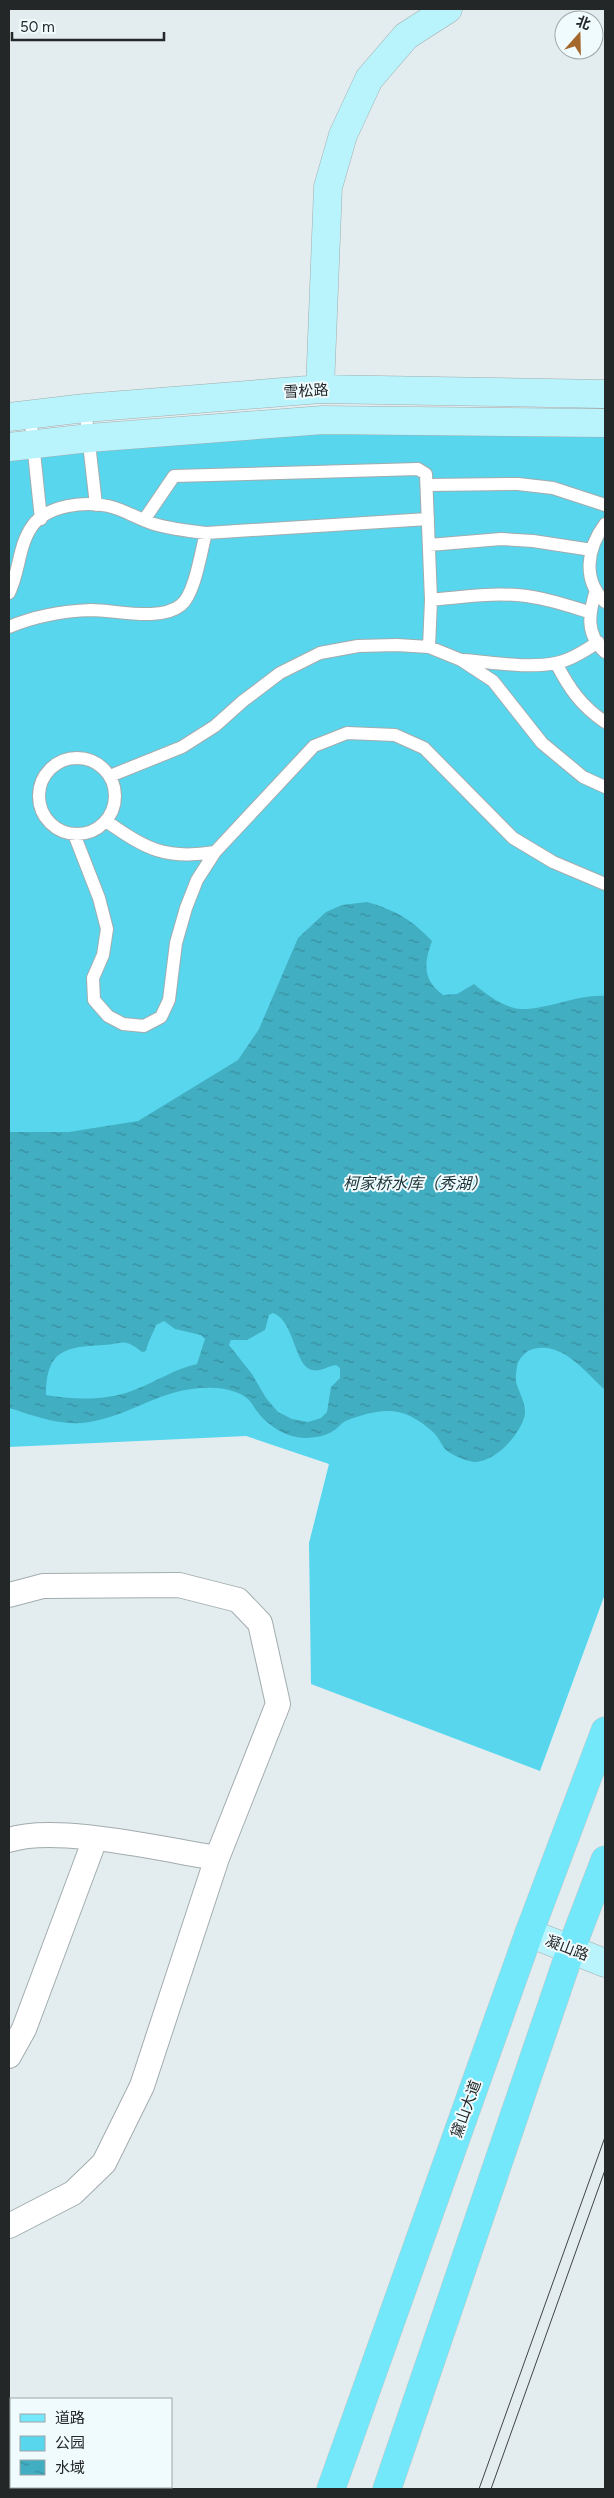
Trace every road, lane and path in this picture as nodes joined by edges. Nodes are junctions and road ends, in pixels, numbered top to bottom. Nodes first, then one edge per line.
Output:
1 (448, 9) edge
2 (320, 389) junction
3 (605, 394) edge
4 (86, 408) junction
5 (20, 415) edge
6 (605, 423) edge
7 (89, 438) junction
8 (21, 445) edge
9 (427, 485) junction
10 (96, 504) junction
11 (605, 505) edge
12 (41, 519) junction
13 (428, 519) junction
14 (144, 520) junction
15 (605, 524) edge
16 (206, 533) junction
17 (429, 545) junction
18 (592, 550) junction
19 (596, 590) junction
20 (9, 593) edge
21 (431, 600) junction
22 (605, 602) edge
23 (589, 612) junction
24 (9, 627) edge
25 (601, 647) edge
26 (429, 648) junction
27 (461, 660) junction
28 (556, 663) junction
29 (605, 722) edge
30 (110, 776) junction
31 (605, 787) edge
32 (106, 821) junction
33 (74, 834) junction
34 (215, 852) junction
35 (605, 884) edge
36 (9, 1595) edge
37 (605, 1731) edge
38 (95, 1839) junction
39 (9, 1840) edge
40 (217, 1858) junction
41 (605, 1860) edge
42 (529, 1933) junction
43 (571, 1949) junction
44 (605, 1963) edge
45 (9, 2056) edge
46 (9, 2226) edge
47 (331, 2489) edge
48 (387, 2489) edge

1 - 2 main road
2 - 3 main road, 雪松路
2 - 4 main road, 雪松路
4 - 5 main road, 雪松路
4 - 7 lane
5 - 8 lane
6 - 7 main road, 雪松路
7 - 8 main road, 雪松路
7 - 10 lane
8 - 12 lane
9 - 11 lane
9 - 13 lane
9 - 14 lane
10 - 12 lane
10 - 14 lane
12 - 20 lane
13 - 16 lane
13 - 17 lane
14 - 16 lane
15 - 18 lane
16 - 24 lane
17 - 18 lane
17 - 21 lane
18 - 19 lane
19 - 22 lane
19 - 23 lane
21 - 23 lane
21 - 26 lane
23 - 25 lane
25 - 28 lane
26 - 27 lane
26 - 30 lane
27 - 28 lane
27 - 31 lane
28 - 29 lane
30 - 32 lane
30 - 33 lane
32 - 33 lane
32 - 34 lane
33 - 34 lane
34 - 35 lane
36 - 40 street
37 - 42 main road, 黛山大道
38 - 39 street
38 - 40 street
38 - 45 street
40 - 46 street
41 - 43 main road
42 - 43 main road, 凝山路
42 - 47 main road, 黛山大道
43 - 44 main road, 凝山路
43 - 48 main road

